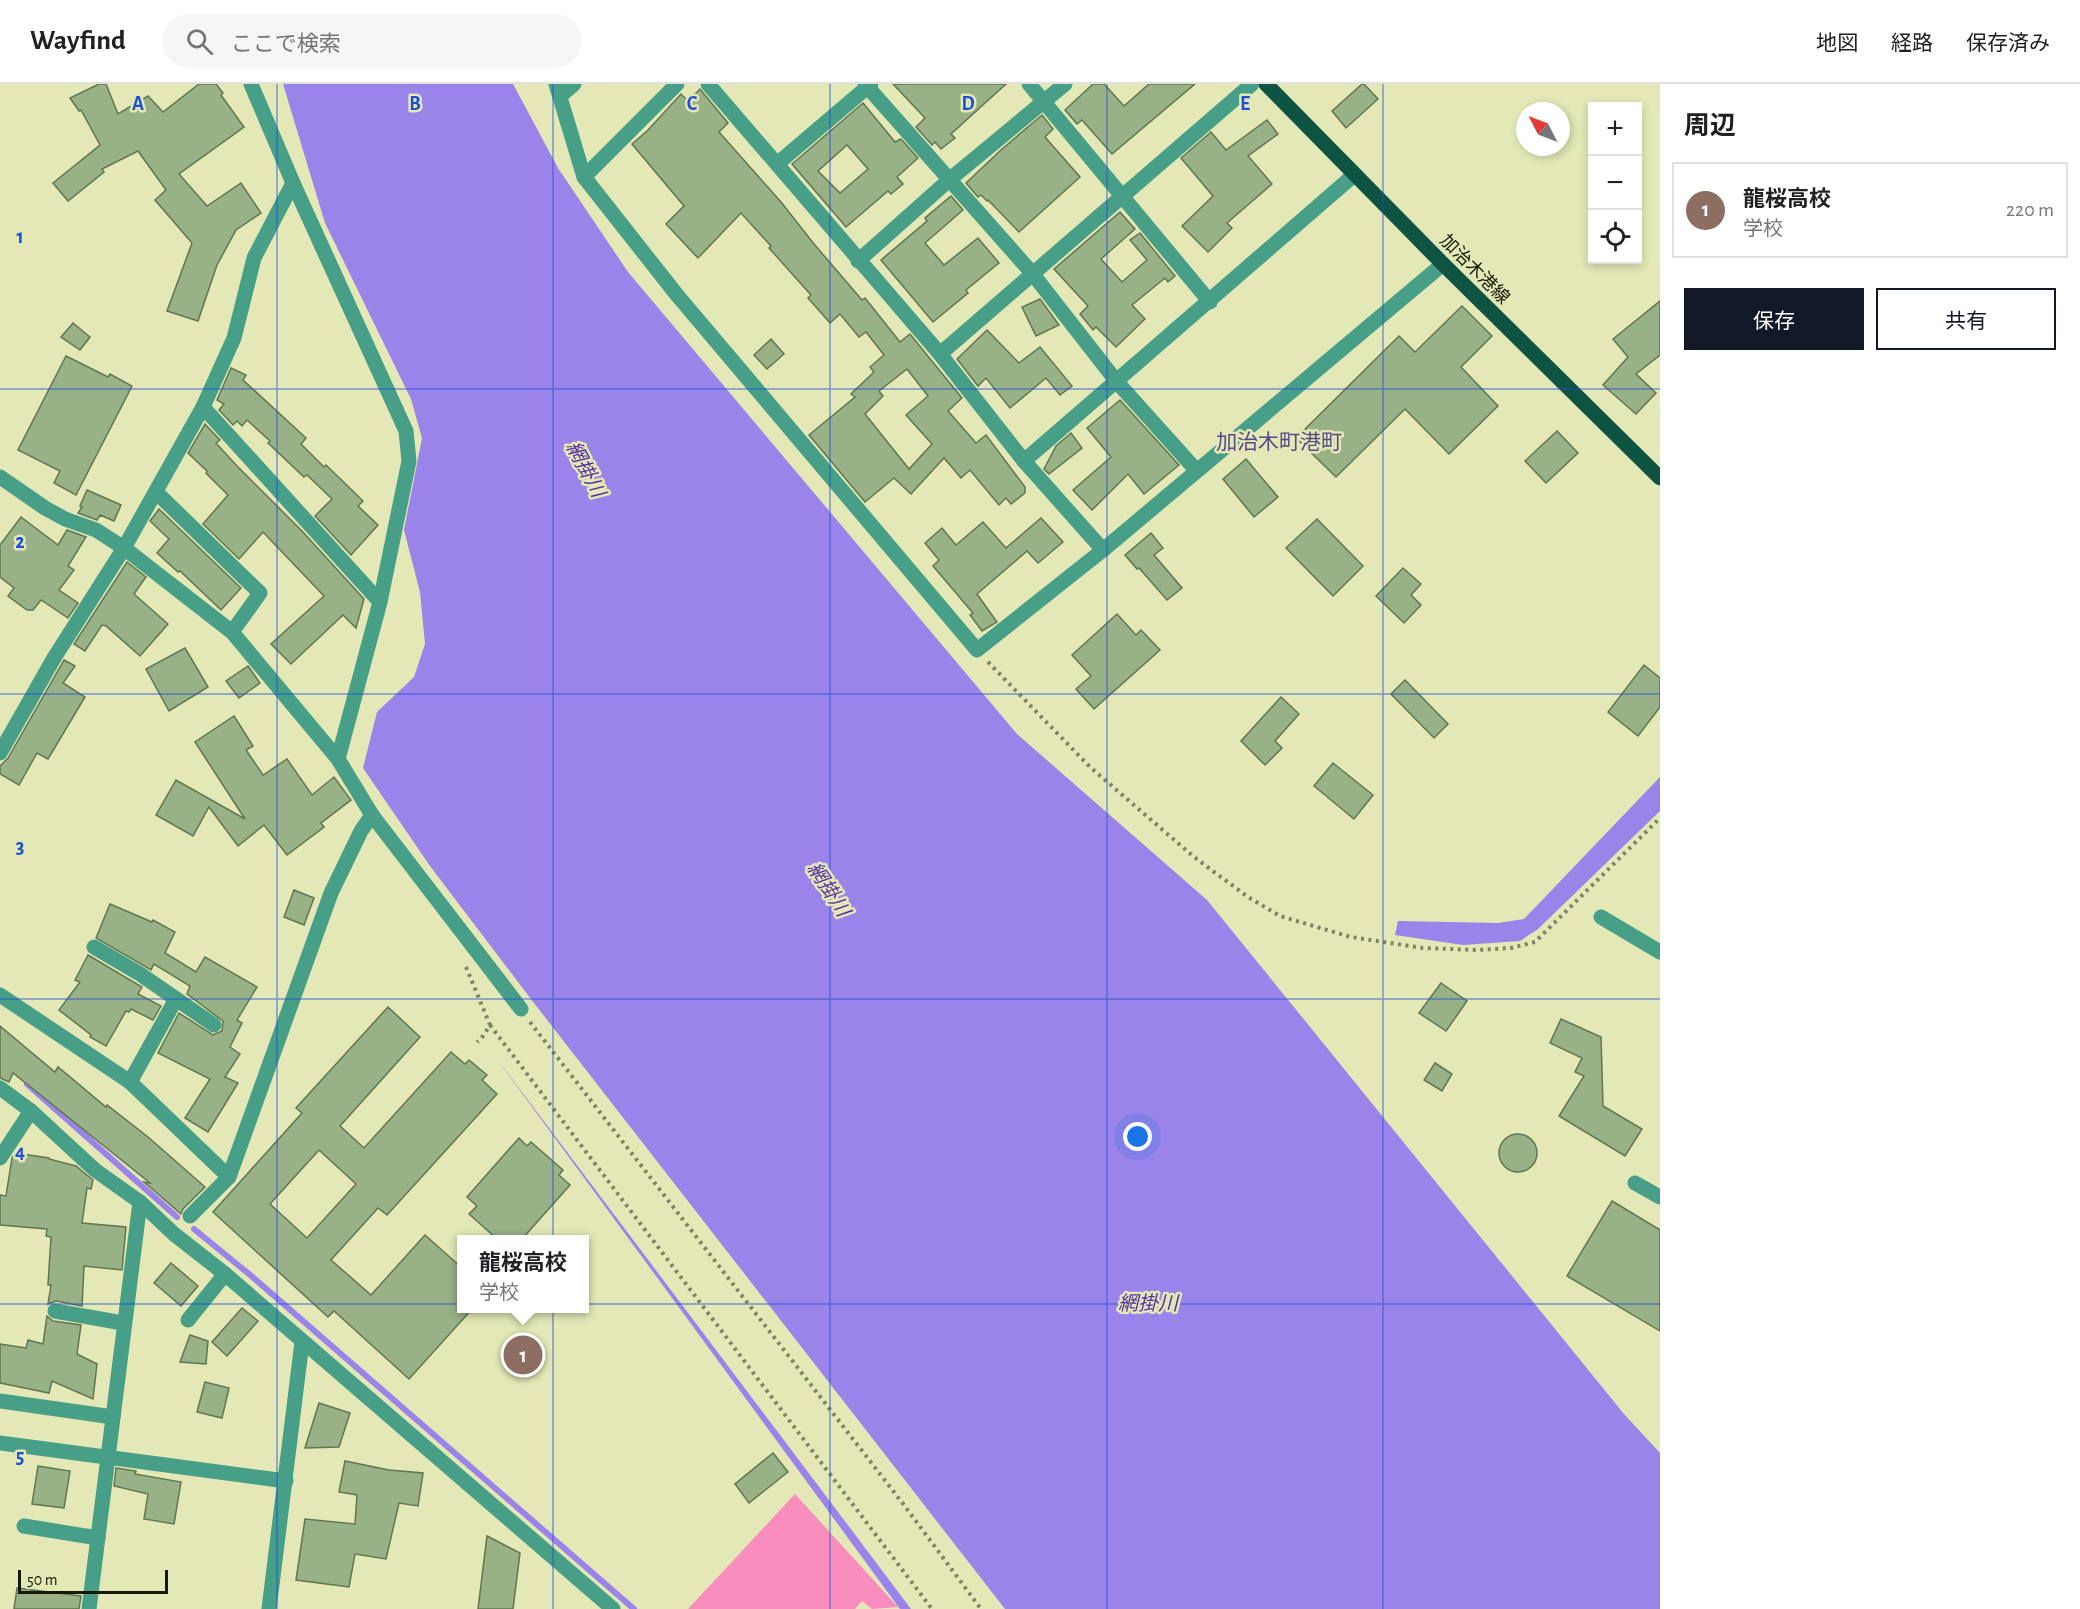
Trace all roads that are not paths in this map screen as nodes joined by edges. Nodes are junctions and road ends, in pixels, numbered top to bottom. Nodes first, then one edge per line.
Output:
1 (251, 84) edge
2 (574, 84) edge
3 (677, 84) edge
4 (708, 84) edge
5 (1029, 84) edge
6 (1065, 84) edge
7 (1252, 84) edge
8 (1266, 84) edge
9 (868, 85) edge
10 (558, 90) edge
11 (1044, 101) junction
12 (777, 164) junction
13 (1354, 175) junction
14 (584, 177) junction
15 (949, 180) junction
16 (293, 183) junction
17 (1123, 195) junction
18 (858, 261) junction
19 (1443, 264) junction
20 (1032, 273) junction
21 (1210, 302) junction
22 (940, 354) junction
23 (1117, 382) junction
24 (203, 408) junction
25 (1024, 461) junction
26 (1196, 470) junction
27 (0, 477) edge
28 (1660, 478) edge
29 (156, 492) junction
30 (124, 548) junction
31 (1103, 550) junction
32 (380, 602) junction
33 (232, 632) junction
34 (0, 753) edge
35 (338, 759) junction
36 (372, 815) junction
37 (1601, 917) dead end
38 (94, 947) dead end
39 (1660, 952) edge
40 (0, 995) edge
41 (176, 999) junction
42 (521, 1010) road end
43 (214, 1025) dead end
44 (130, 1082) junction
45 (0, 1088) edge
46 (31, 1110) junction
47 (0, 1158) edge
48 (229, 1177) junction
49 (1635, 1183) dead end
50 (1660, 1197) edge
51 (140, 1202) junction
52 (190, 1216) dead end
53 (225, 1274) junction
54 (55, 1311) dead end
55 (188, 1320) dead end
56 (123, 1323) junction
57 (302, 1342) junction
58 (0, 1401) edge
59 (113, 1417) junction
60 (0, 1443) edge
61 (108, 1459) junction
62 (286, 1482) junction
63 (24, 1526) dead end
64 (98, 1538) junction
65 (89, 1609) edge
66 (269, 1609) edge
67 (613, 1609) edge

1 - 16 street
2 - 10 street
3 - 14 street
4 - 12 street
5 - 11 street
6 - 11 street
7 - 17 street
8 - 13 main road, 加治木港線
9 - 12 street
9 - 15 street
10 - 14 street
11 - 15 street
11 - 17 street
12 - 18 street
13 - 19 main road, 加治木港線
13 - 21 street
14 - 31 street
15 - 18 street
15 - 20 street
16 - 24 street
16 - 32 street
17 - 20 street
17 - 21 street
18 - 22 street
19 - 26 street
19 - 28 main road, 加治木港線
20 - 22 street
20 - 23 street
21 - 23 street
22 - 25 street
23 - 25 street
23 - 26 street
24 - 29 street
24 - 32 street
25 - 31 street
26 - 31 street
27 - 30 street
29 - 30 street
29 - 33 street
30 - 33 street
30 - 34 street
32 - 35 street
33 - 35 street
35 - 36 street
36 - 42 street
36 - 48 street
37 - 39 street
38 - 41 street
40 - 44 street
41 - 43 street
41 - 44 street
44 - 48 street
45 - 46 street
46 - 47 street
46 - 51 street
48 - 52 street
49 - 50 street
51 - 53 street
51 - 56 street
53 - 55 street
53 - 57 street
54 - 56 street
56 - 59 street
57 - 62 street
57 - 67 street
58 - 59 street
59 - 61 street
60 - 61 street
61 - 62 street
61 - 64 street
62 - 66 street
63 - 64 street
64 - 65 street

